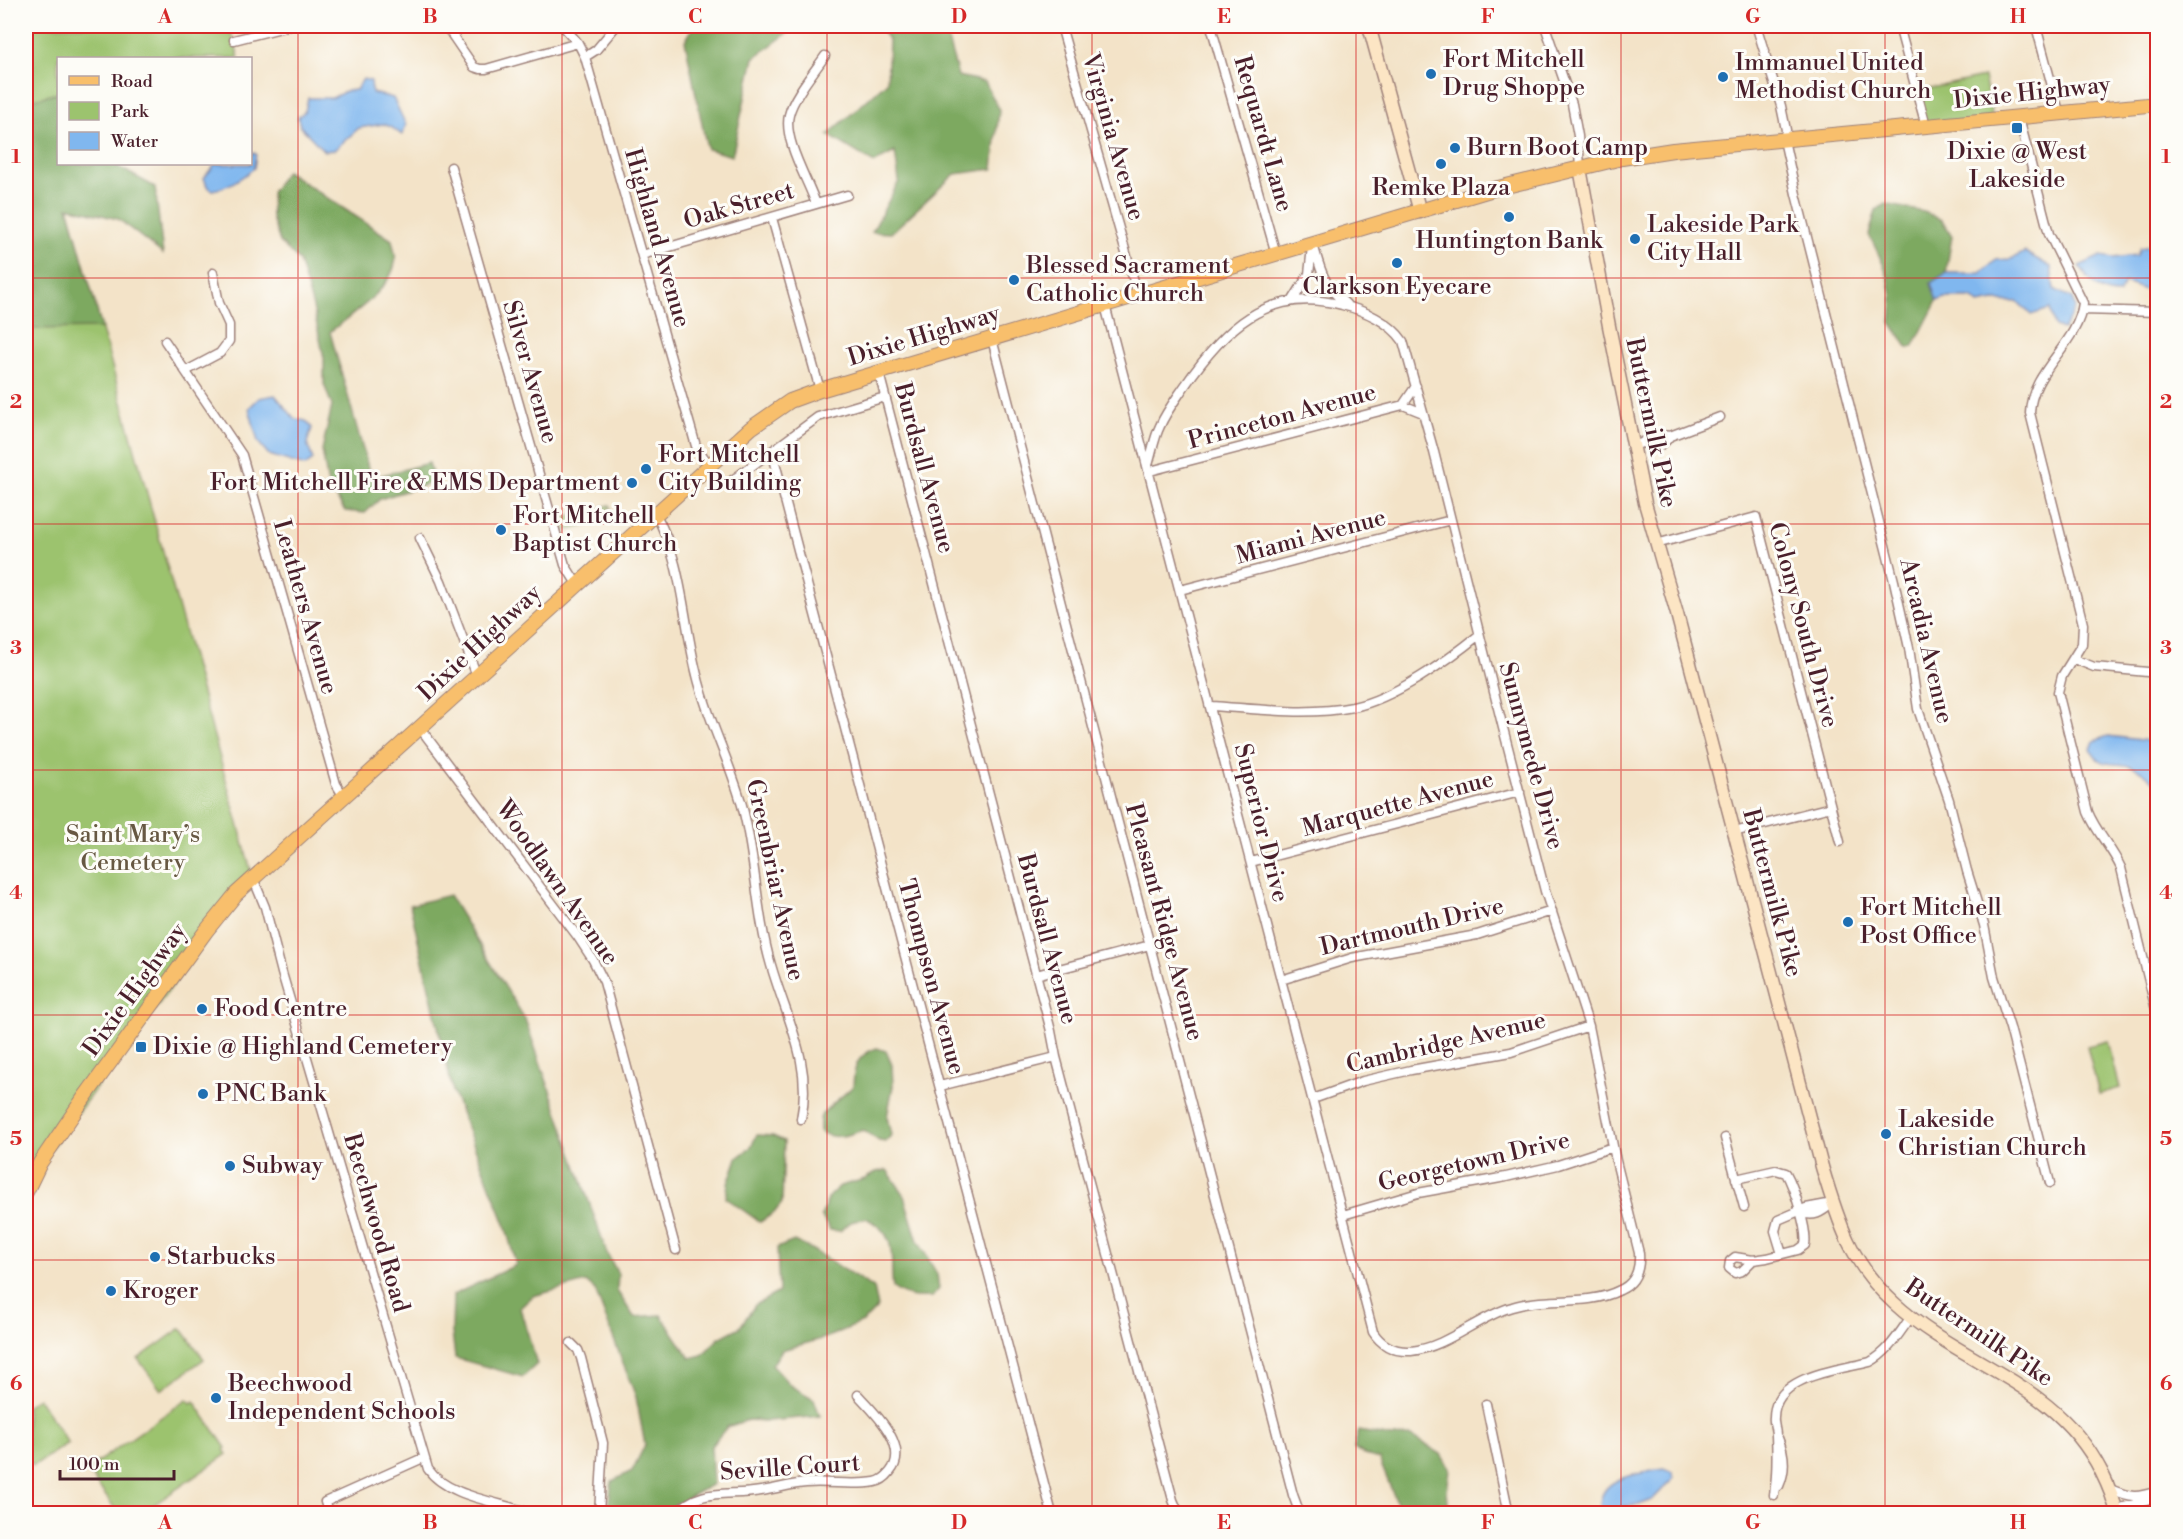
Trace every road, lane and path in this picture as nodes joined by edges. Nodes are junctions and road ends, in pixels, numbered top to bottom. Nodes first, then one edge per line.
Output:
1 (289, 26) edge
2 (446, 26) edge
3 (563, 26) edge
4 (616, 26) edge
5 (1074, 26) edge
6 (1211, 26) edge
7 (1369, 26) edge
8 (1545, 26) edge
9 (1899, 26) edge
10 (2036, 26) edge
11 (1062, 27) edge
12 (1757, 28) dead end
13 (234, 40) dead end
14 (578, 43) junction
15 (825, 56) dead end
16 (585, 57) junction
17 (2157, 104) edge
18 (2059, 112) junction
19 (2019, 117) junction
20 (1926, 126) junction
21 (1784, 140) junction
22 (451, 167) dead end
23 (1580, 168) junction
24 (847, 195) dead end
25 (816, 204) junction
26 (1420, 212) junction
27 (772, 218) junction
28 (1313, 244) junction
29 (1276, 254) junction
30 (642, 255) junction
31 (213, 273) dead end
32 (1138, 295) junction
33 (1293, 300) junction
34 (1105, 305) junction
35 (1348, 306) junction
36 (2082, 310) junction
37 (2157, 312) edge
38 (992, 339) junction
39 (165, 340) dead end
40 (186, 371) junction
41 (879, 373) junction
42 (1416, 386) junction
43 (820, 390) junction
44 (885, 397) junction
45 (1403, 405) junction
46 (1424, 413) junction
47 (1720, 417) dead end
48 (1638, 444) junction
49 (772, 451) junction
50 (709, 465) junction
51 (1149, 468) junction
52 (730, 482) dead end
53 (655, 513) junction
54 (1451, 520) junction
55 (420, 538) dead end
56 (1656, 544) junction
57 (577, 584) junction
58 (1180, 590) junction
59 (1479, 635) junction
60 (2074, 659) junction
61 (2157, 673) edge
62 (477, 676) junction
63 (1211, 706) junction
64 (420, 728) junction
65 (1520, 792) junction
66 (344, 796) junction
67 (1831, 807) junction
68 (1734, 832) junction
69 (1840, 842) dead end
70 (1251, 862) junction
71 (253, 878) junction
72 (1552, 911) junction
73 (1150, 945) junction
74 (1036, 975) junction
75 (1281, 980) junction
76 (2154, 988) edge
77 (2157, 1018) edge
78 (1589, 1026) junction
79 (1056, 1057) junction
80 (940, 1086) junction
81 (1313, 1099) junction
82 (801, 1119) dead end
83 (1725, 1138) dead end
84 (1613, 1147) junction
85 (40, 1163) junction
86 (26, 1175) edge
87 (1736, 1179) junction
88 (2050, 1183) dead end
89 (26, 1192) edge
90 (1833, 1203) junction
91 (1744, 1207) dead end
92 (1799, 1212) junction
93 (1343, 1215) junction
94 (676, 1250) dead end
95 (1782, 1254) junction
96 (1753, 1260) dead end
97 (1911, 1317) junction
98 (571, 1343) dead end
99 (1388, 1347) joint
100 (858, 1395) dead end
101 (1486, 1404) dead end
102 (1776, 1435) junction
103 (423, 1458) junction
104 (2110, 1489) junction
105 (2157, 1491) edge
106 (2157, 1498) edge
107 (2117, 1511) edge
108 (329, 1514) edge
109 (532, 1514) edge
110 (599, 1514) edge
111 (675, 1514) edge
112 (1052, 1514) edge
113 (1179, 1514) edge
114 (1300, 1514) edge
115 (1509, 1514) edge

1 - 13 street
2 - 14 street
3 - 14 street, Highland Avenue
4 - 16 street
5 - 11 street
6 - 29 street, Requardt Lane
7 - 26 main road
8 - 23 street
9 - 20 street
10 - 18 street
11 - 32 street, Virginia Avenue
12 - 21 street, Arcadia Avenue
14 - 16 street, Highland Avenue
15 - 25 street
16 - 30 street, Highland Avenue
17 - 18 main road, Dixie Highway
18 - 19 main road, Dixie Highway
19 - 20 main road, Dixie Highway
19 - 36 street
20 - 21 main road, Dixie Highway
21 - 23 main road, Dixie Highway
21 - 88 street, Arcadia Avenue
22 - 57 street, Silver Avenue
23 - 26 main road, Dixie Highway
23 - 48 main road, Buttermilk Pike
24 - 25 street, Oak Street
25 - 27 street, Oak Street
26 - 28 main road, Dixie Highway
27 - 30 street, Oak Street
27 - 43 street
28 - 29 main road, Dixie Highway
28 - 33 street
28 - 35 street
29 - 32 main road, Dixie Highway
30 - 50 street, Highland Avenue
31 - 40 street
32 - 34 main road, Dixie Highway
33 - 35 street, Sunnymede Drive
33 - 51 street, Sunnymede Drive
34 - 38 main road, Dixie Highway
34 - 51 street, Superior Drive
35 - 42 street, Sunnymede Drive
36 - 37 street
36 - 60 street
38 - 41 main road, Dixie Highway
38 - 73 street, Pleasant Ridge Avenue
39 - 40 street, Leathers Avenue
40 - 66 street, Leathers Avenue
41 - 43 main road, Dixie Highway
41 - 44 street, Burdsall Avenue
42 - 45 street
42 - 46 street, Sunnymede Drive
43 - 50 main road, Dixie Highway
44 - 49 street
44 - 74 street, Burdsall Avenue
45 - 46 street, Princeton Avenue
45 - 51 street, Princeton Avenue
46 - 54 street, Sunnymede Drive
47 - 48 street
48 - 56 main road, Buttermilk Pike
49 - 52 street
49 - 80 street, Thompson Avenue
50 - 53 main road, Dixie Highway
51 - 58 street, Superior Drive
53 - 57 main road, Dixie Highway
53 - 82 street, Greenbriar Avenue
54 - 58 street, Miami Avenue
54 - 59 street, Sunnymede Drive
55 - 62 street
56 - 67 street, Colony South Drive
56 - 68 main road, Buttermilk Pike
57 - 62 main road, Dixie Highway
58 - 63 street, Superior Drive
59 - 63 street
59 - 65 street, Sunnymede Drive
60 - 61 street
60 - 76 street
62 - 64 main road, Dixie Highway
63 - 70 street, Superior Drive
64 - 66 main road, Dixie Highway
64 - 94 street, Woodlawn Avenue
65 - 70 street, Marquette Avenue
65 - 72 street, Sunnymede Drive
66 - 71 main road, Dixie Highway
67 - 68 street
67 - 69 street, Colony South Drive
68 - 90 main road, Buttermilk Pike
70 - 75 street, Superior Drive
71 - 85 main road, Dixie Highway
71 - 103 street, Beechwood Road
72 - 75 street, Dartmouth Drive
72 - 78 street, Sunnymede Drive
73 - 74 street
73 - 114 street, Pleasant Ridge Avenue
74 - 79 street, Burdsall Avenue
75 - 81 street, Superior Drive
76 - 77 street
78 - 81 street, Cambridge Avenue
78 - 84 street, Sunnymede Drive
79 - 80 street
79 - 113 street, Burdsall Avenue
80 - 112 street, Thompson Avenue
81 - 93 street, Superior Drive
83 - 87 street
84 - 93 street, Georgetown Drive
84 - 99 street, Sunnymede Drive
85 - 86 main road, Dixie Highway
85 - 89 main road, Dixie Highway
87 - 91 street
87 - 92 street
90 - 92 street
90 - 97 main road, Buttermilk Pike
92 - 95 street
92 - 95 street
93 - 99 street, Superior Drive
95 - 96 street
97 - 102 street
97 - 104 main road, Buttermilk Pike
98 - 110 street
100 - 111 street, Seville Court
101 - 115 street
102 - 102 street
103 - 108 street
103 - 109 street, Beechwood Road
104 - 105 street
104 - 107 main road, Buttermilk Pike
106 - 107 street

